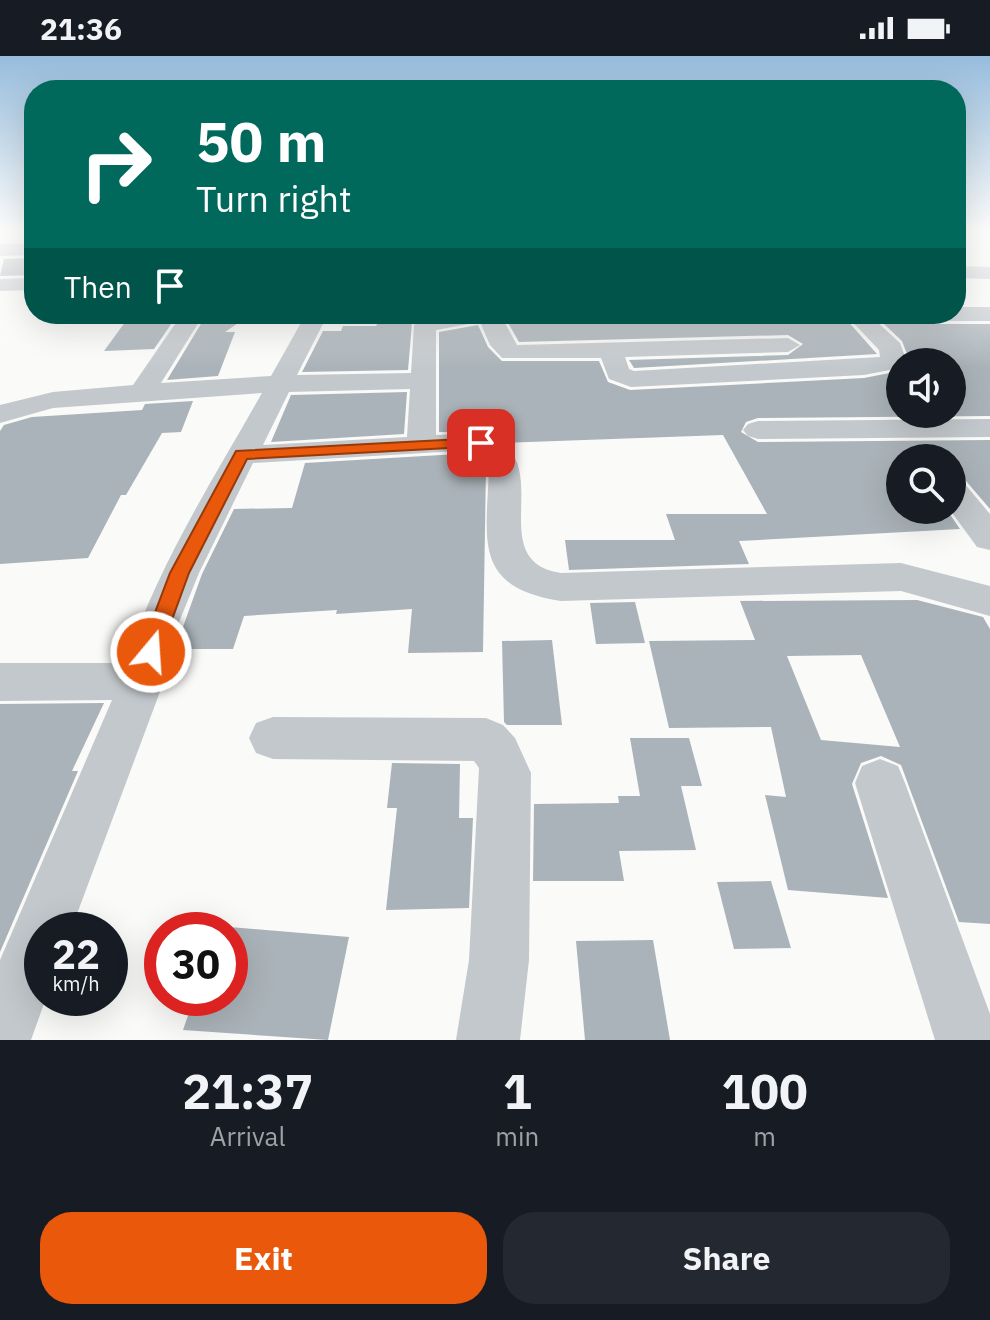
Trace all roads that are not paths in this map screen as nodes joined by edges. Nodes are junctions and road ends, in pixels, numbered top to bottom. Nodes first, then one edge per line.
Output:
1 (24, 284) edge
2 (0, 285) edge
3 (966, 314) edge
4 (990, 314) edge
5 (186, 324) edge
6 (311, 324) edge
7 (431, 324) edge
8 (493, 324) edge
9 (772, 324) dead end
10 (866, 324) edge
11 (788, 345) junction
12 (611, 350) junction
13 (807, 370) junction
14 (421, 381) junction
15 (277, 384) junction
16 (142, 392) junction
17 (0, 415) edge
18 (903, 428) joint
19 (966, 428) edge
20 (990, 428) edge
21 (758, 430) dead end
22 (916, 444) edge
23 (421, 445) junction
24 (241, 455) junction
25 (966, 508) edge
26 (990, 538) edge
27 (990, 601) edge
28 (142, 681) junction
29 (0, 682) edge
30 (273, 738) dead end
31 (880, 783) dead end
32 (49, 912) edge
33 (24, 975) edge
34 (0, 1036) edge
35 (488, 1040) edge
36 (967, 1040) edge

1 - 2 street
3 - 4 street
5 - 16 street
6 - 15 street
7 - 14 street
8 - 12 street
9 - 11 street
10 - 13 street
11 - 12 street
11 - 13 street
12 - 13 street
14 - 15 street
14 - 23 street
15 - 16 street
15 - 24 street
16 - 17 street
18 - 21 street
18 - 22 street
19 - 20 street
23 - 24 street
23 - 27 street
24 - 28 street
25 - 26 street
28 - 29 street
28 - 32 street
30 - 35 street
31 - 36 street
33 - 34 street

